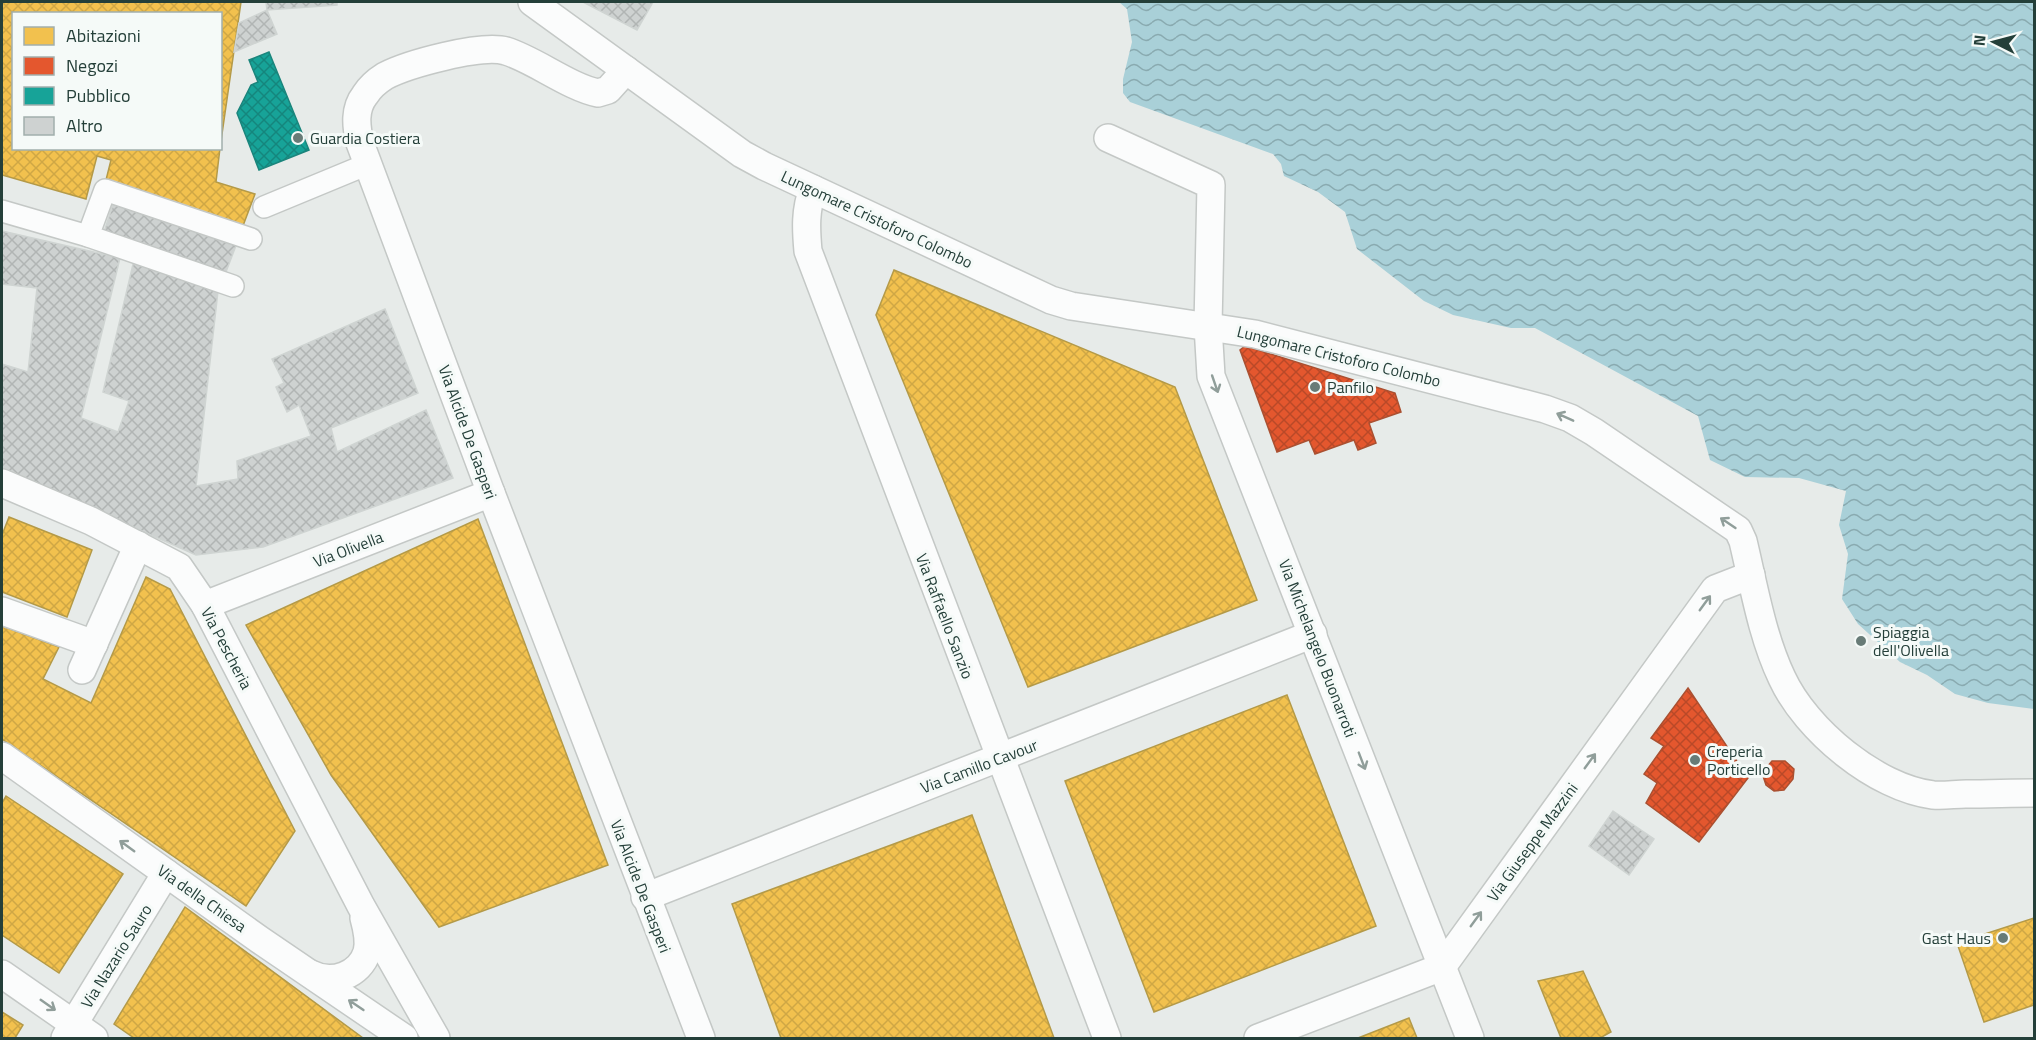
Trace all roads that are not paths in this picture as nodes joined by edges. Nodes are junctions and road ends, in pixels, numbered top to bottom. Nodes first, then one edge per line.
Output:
1 (532, 2) edge
2 (626, 70) junction
3 (1108, 138) dead end
4 (368, 164) junction
5 (813, 189) junction
6 (264, 207) dead end
7 (2, 211) edge
8 (88, 236) junction
9 (251, 239) dead end
10 (233, 286) dead end
11 (1208, 326) junction
12 (2, 483) edge
13 (491, 493) junction
14 (138, 546) junction
15 (1751, 575) junction
16 (205, 605) junction
17 (2, 611) edge
18 (1313, 634) junction
19 (94, 644) junction
20 (82, 670) dead end
21 (2, 756) edge
22 (999, 758) junction
23 (2034, 793) edge
24 (166, 873) junction
25 (645, 897) junction
26 (360, 906) junction
27 (1442, 967) junction
28 (304, 969) junction
29 (2, 974) edge
30 (78, 1033) edge
31 (404, 1038) edge
32 (436, 1038) edge
33 (701, 1038) edge
34 (1107, 1038) edge
35 (1258, 1038) edge
36 (1470, 1038) edge

1 - 2 street, Lungomare Cristoforo Colombo
2 - 4 street, Via Alcide De Gasperi
2 - 5 street, Lungomare Cristoforo Colombo
3 - 11 street, Via Michelangelo Buonarroti
4 - 6 street
4 - 13 street, Via Alcide De Gasperi
5 - 11 street, Lungomare Cristoforo Colombo
5 - 22 street, Via Raffaello Sanzio
7 - 8 street
8 - 9 street
8 - 10 street
15 -> 11 street, Lungomare Cristoforo Colombo
11 -> 18 street, Via Michelangelo Buonarroti
12 - 14 street, Via Pescheria
13 - 16 street, Via Olivella
13 - 25 street, Via Alcide De Gasperi
14 - 16 street, Via Pescheria
14 - 19 street
15 - 23 street, Lungomare Cristoforo Colombo
27 -> 15 street, Via Giuseppe Mazzini
16 - 26 street, Via Pescheria
17 - 19 street
18 - 22 street, Via Camillo Cavour
18 -> 27 street, Via Michelangelo Buonarroti
19 - 20 street
24 -> 21 street, Via della Chiesa
22 - 25 street, Via Camillo Cavour
22 - 34 street, Via Raffaello Sanzio
24 - 28 street, Via della Chiesa
24 - 30 street, Via Nazario Sauro
25 - 33 street, Via Alcide De Gasperi
26 - 28 street
26 - 32 street
27 - 35 street
27 - 36 street, Via Michelangelo Buonarroti
31 -> 28 street, Via della Chiesa
29 -> 30 street

